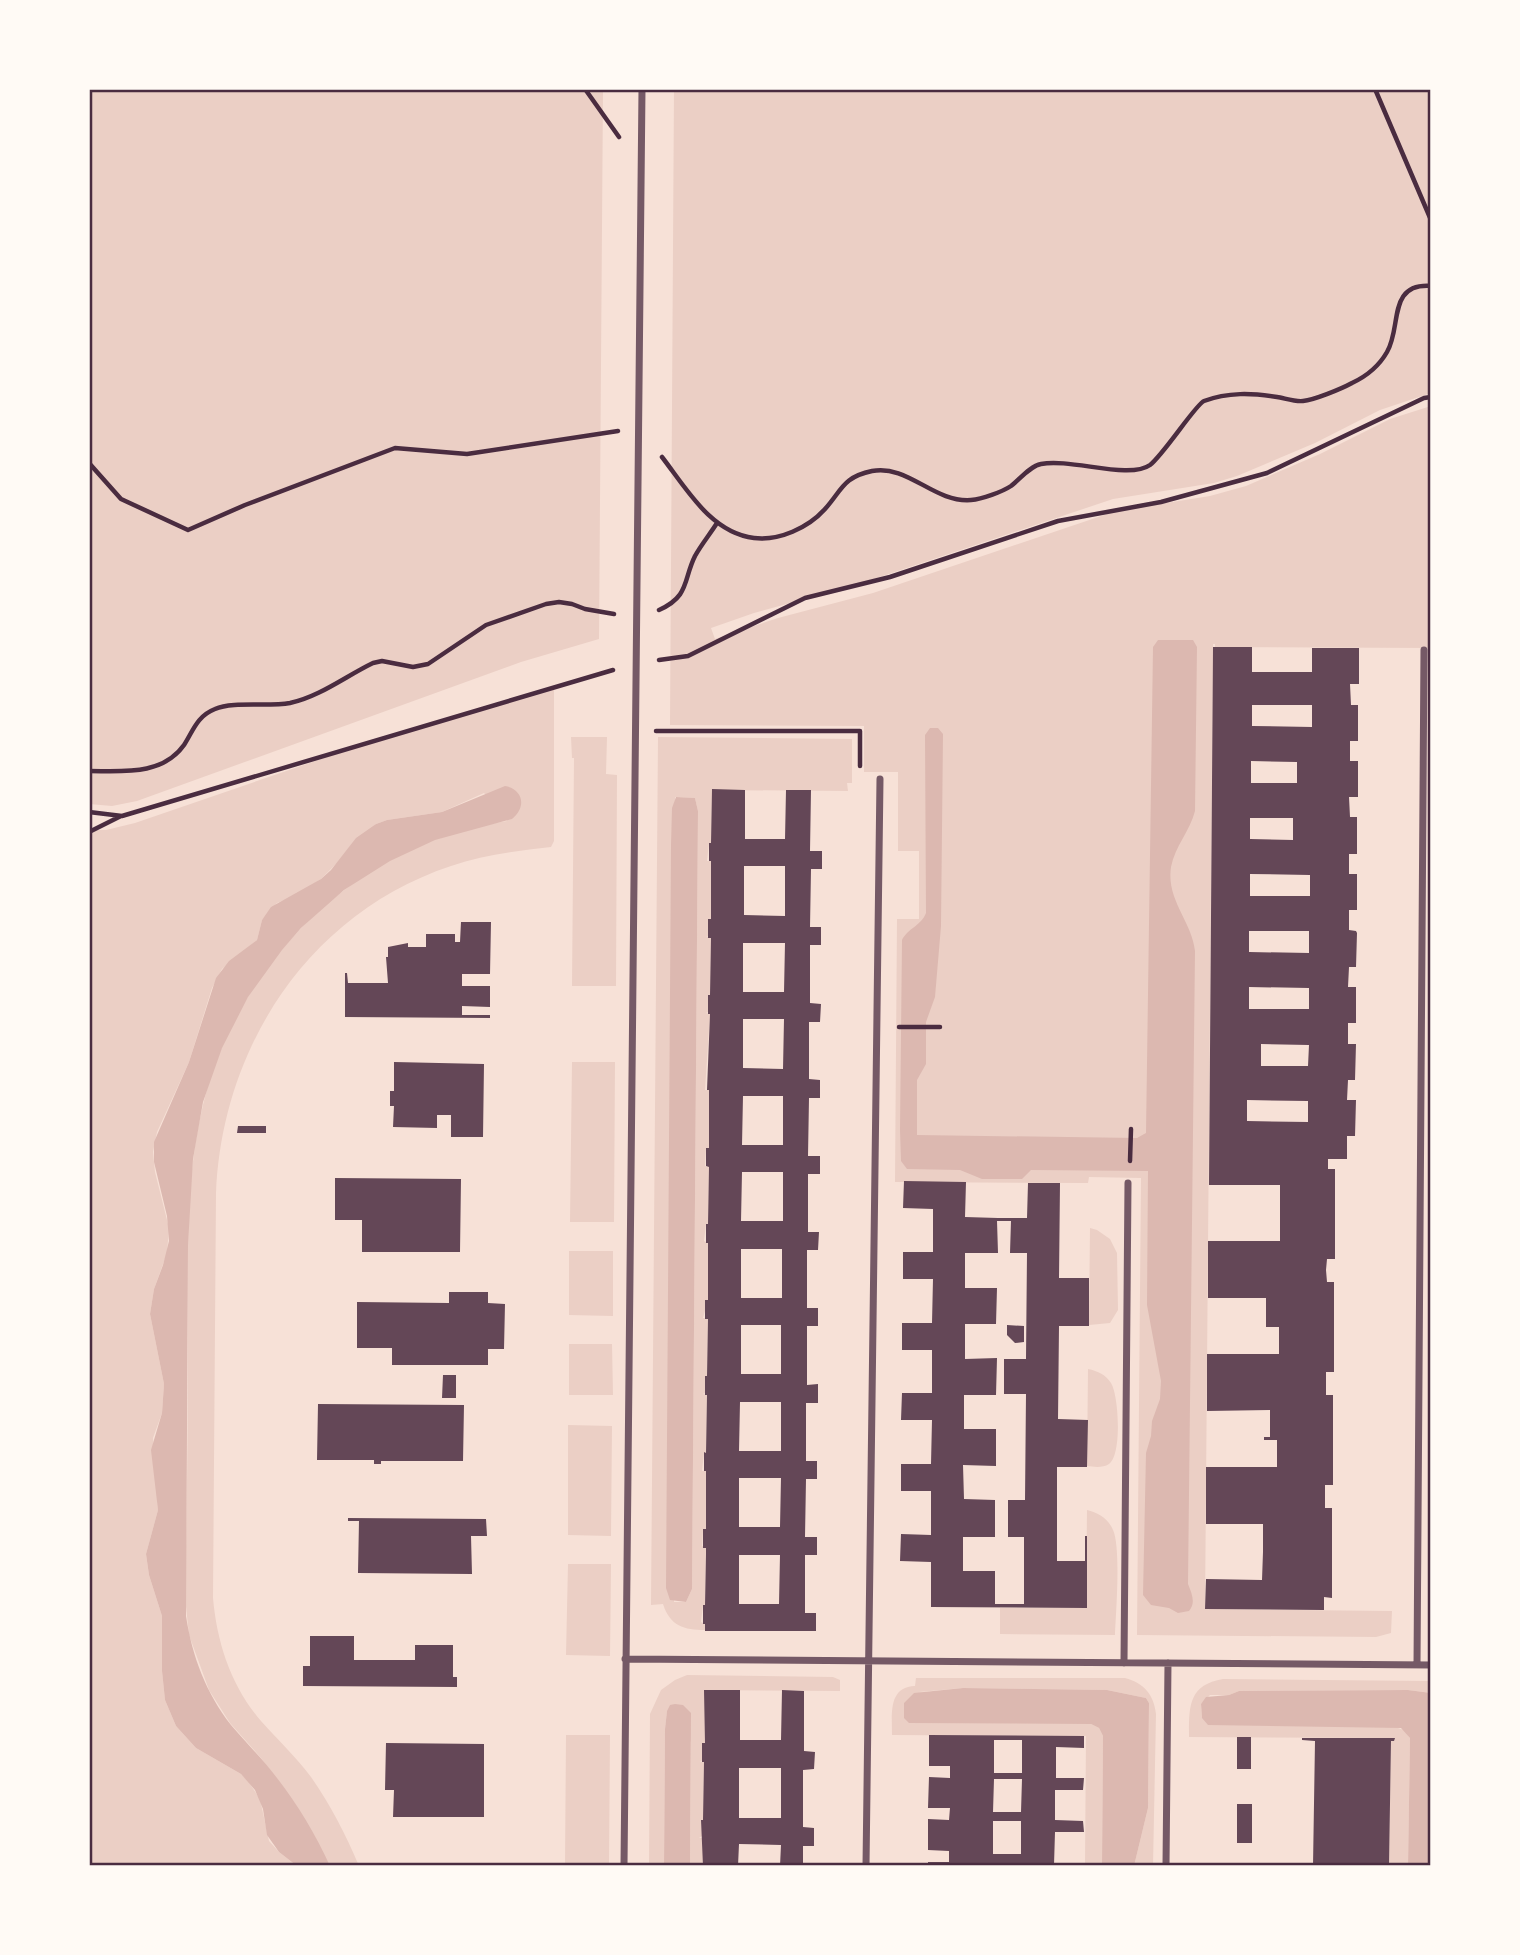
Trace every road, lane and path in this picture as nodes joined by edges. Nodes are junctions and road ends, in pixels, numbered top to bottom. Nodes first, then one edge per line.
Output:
1 (585, 89) edge
2 (642, 89) edge
3 (1375, 89) edge
4 (642, 150) junction
5 (1431, 220) edge
6 (1431, 286) edge
7 (1431, 397) edge
8 (639, 428) junction
9 (89, 463) edge
10 (717, 523) junction
11 (638, 619) junction
12 (1424, 650) dead end
13 (638, 662) junction
14 (637, 731) junction
15 (89, 771) edge
16 (880, 779) joint
17 (89, 812) edge
18 (122, 816) junction
19 (89, 832) edge
20 (896, 1027) dead end
21 (940, 1027) dead end
22 (1131, 1129) dead end
23 (1130, 1166) dead end
24 (1128, 1183) dead end
25 (625, 1659) junction
26 (867, 1661) junction
27 (1124, 1663) junction
28 (1168, 1663) junction
29 (1417, 1665) junction
30 (1431, 1665) edge
31 (624, 1866) edge
32 (866, 1866) edge
33 (1166, 1866) edge

1 - 4 path
2 - 4 street
3 - 5 path
4 - 8 street
6 - 10 path
7 - 13 path
8 - 9 path
8 - 10 path
8 - 11 street
10 - 11 path
11 - 13 street
11 - 15 path
12 - 29 street
13 - 14 street
13 - 18 path
14 - 16 path
14 - 25 street
16 - 26 street
17 - 18 path
18 - 19 path
20 - 21 path
22 - 23 path
24 - 27 street
25 - 26 street
25 - 31 street
26 - 27 street
26 - 32 street
27 - 28 street
28 - 29 street
28 - 33 street
29 - 30 street

